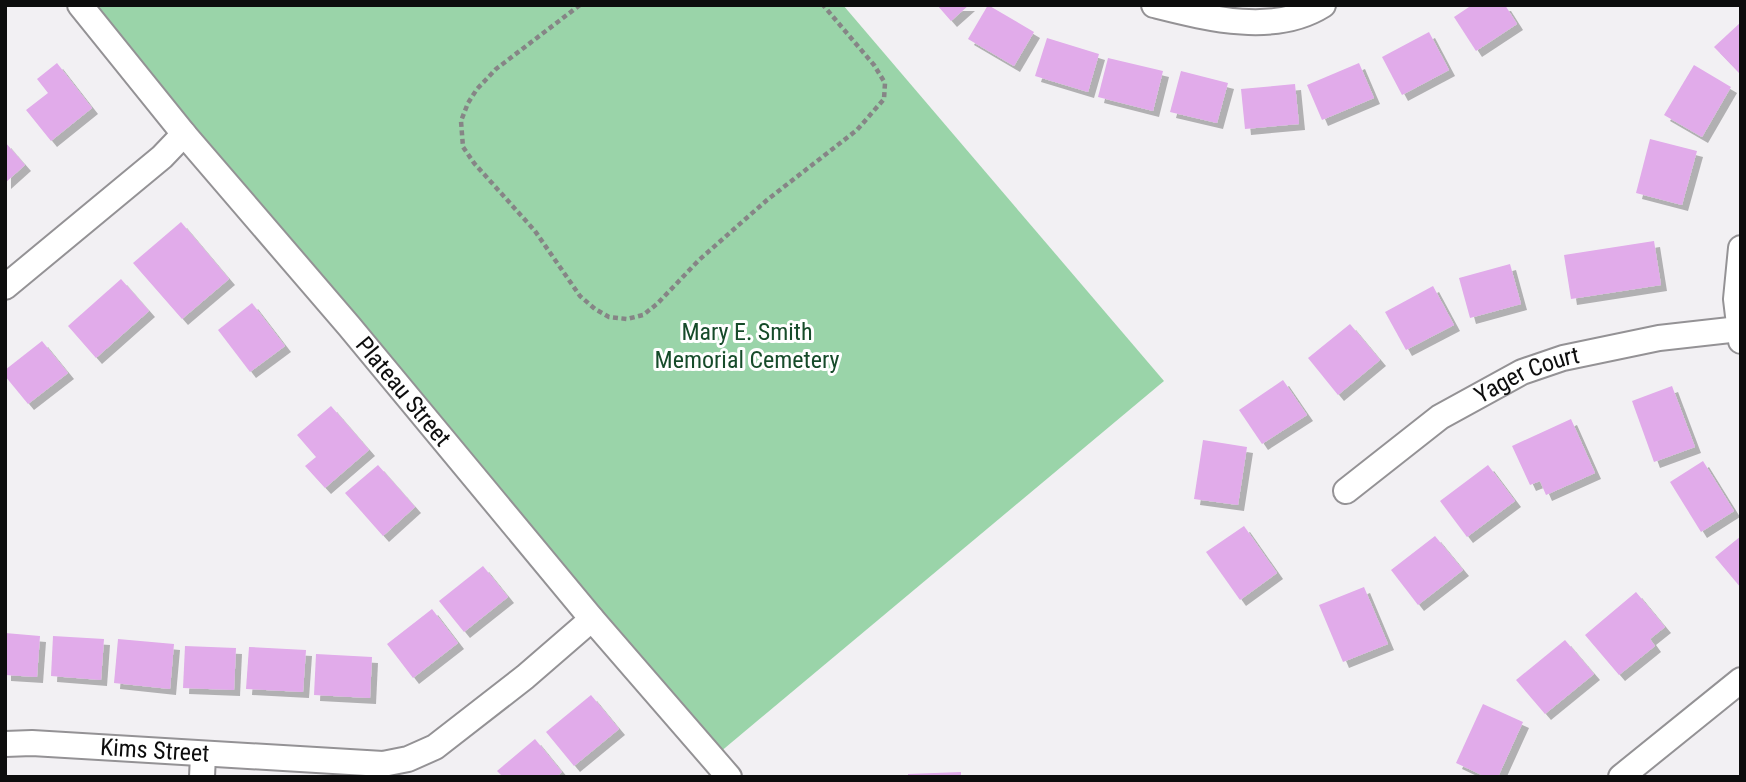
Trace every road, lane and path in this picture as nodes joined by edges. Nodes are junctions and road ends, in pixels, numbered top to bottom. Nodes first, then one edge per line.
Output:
1 (80, 5) edge
2 (580, 5) edge
3 (823, 5) edge
4 (1154, 5) edge
5 (1323, 5) edge
6 (184, 134) junction
7 (1741, 248) edge
8 (5, 287) edge
9 (1740, 335) edge
10 (1346, 491) dead end
11 (592, 619) junction
12 (1741, 680) edge
13 (5, 744) edge
14 (203, 766) edge
15 (729, 777) edge
16 (1621, 777) edge

1 - 6 street, Plateau Street
2 - 3 path
4 - 5 street
6 - 8 street
6 - 11 street, Plateau Street
7 - 9 street
9 - 10 street, Yager Court
11 - 14 street, Kims Street
11 - 15 street, Plateau Street
12 - 16 street
13 - 14 street, Kims Street

